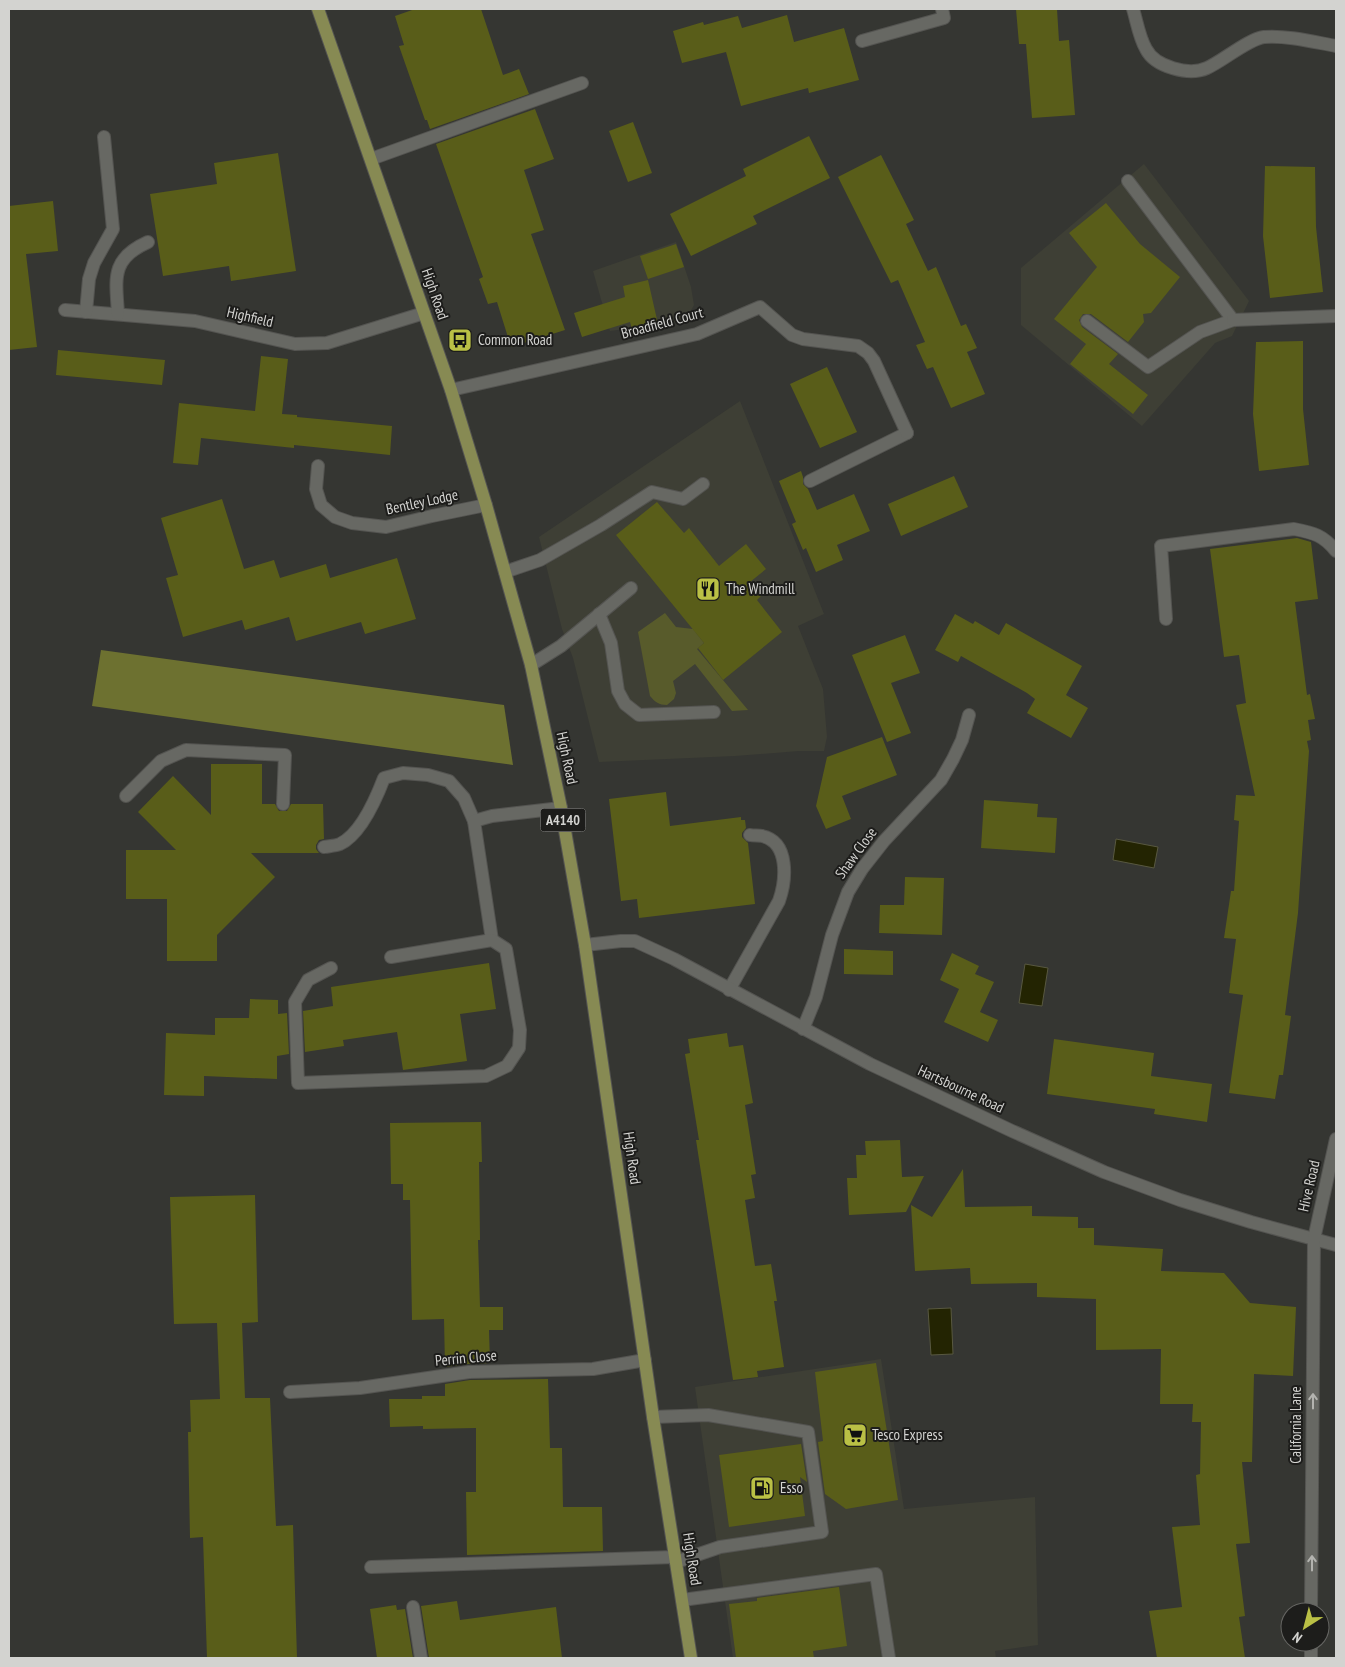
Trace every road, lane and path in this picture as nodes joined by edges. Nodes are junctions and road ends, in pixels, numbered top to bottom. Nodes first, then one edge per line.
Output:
1 (318, 9) edge
2 (942, 9) edge
3 (1133, 9) edge
4 (862, 41) dead end
5 (1336, 46) edge
6 (582, 83) dead end
7 (104, 137) dead end
8 (371, 159) junction
9 (1128, 181) dead end
10 (148, 242) dead end
11 (65, 310) dead end
12 (86, 312) junction
13 (424, 313) junction
14 (118, 314) junction
15 (1336, 316) edge
16 (1232, 320) junction
17 (1088, 321) dead end
18 (451, 390) junction
19 (318, 466) dead end
20 (810, 481) dead end
21 (704, 484) dead end
22 (486, 505) junction
23 (1336, 551) edge
24 (505, 572) junction
25 (631, 588) dead end
26 (599, 614) junction
27 (1166, 619) dead end
28 (531, 665) junction
29 (714, 712) dead end
30 (969, 715) dead end
31 (126, 796) dead end
32 (283, 804) dead end
33 (561, 808) junction
34 (474, 821) junction
35 (750, 835) dead end
36 (324, 847) dead end
37 (492, 940) junction
38 (585, 945) junction
39 (391, 957) dead end
40 (331, 968) dead end
41 (729, 990) junction
42 (804, 1029) junction
43 (1336, 1139) edge
44 (1314, 1239) junction
45 (1336, 1245) edge
46 (645, 1360) junction
47 (290, 1392) dead end
48 (653, 1417) junction
49 (676, 1560) junction
50 (371, 1567) dead end
51 (682, 1600) junction
52 (1311, 1602) edge
53 (413, 1607) dead end
54 (421, 1658) edge
55 (691, 1658) edge
56 (888, 1658) edge

1 - 8 main road, High Road / A4140
2 - 4 street
3 - 5 street
6 - 8 street
7 - 12 street
8 - 13 main road, High Road / A4140
9 - 16 street
10 - 14 street
11 - 12 street, Highfield
12 - 14 street, Highfield
13 - 14 street, Highfield
13 - 18 main road, High Road / A4140
15 - 16 street
16 - 17 street
18 - 20 street, Broadfield Court
18 - 22 main road, High Road / A4140
19 - 22 street, Bentley Lodge
21 - 24 street
22 - 24 main road, High Road / A4140
23 - 27 street
24 - 28 main road, High Road / A4140
25 - 26 street
26 - 28 street
26 - 29 street
28 - 33 main road, High Road / A4140
30 - 42 street, Shaw Close
31 - 32 street
33 - 34 street
33 - 38 main road, High Road / A4140
34 - 36 street
34 - 37 street
35 - 41 street
37 - 39 street
37 - 40 street
38 - 41 street, Hartsbourne Road
38 - 46 main road, High Road / A4140
41 - 42 street, Hartsbourne Road
42 - 44 street, Hartsbourne Road
43 - 44 street, Hive Road
44 - 45 street, Hartsbourne Road
52 -> 44 street, California Lane
46 - 47 street, Perrin Close
46 - 48 main road, High Road / A4140
48 - 49 main road, High Road / A4140
48 - 49 street
49 - 50 street
49 - 51 main road, High Road / A4140
51 - 55 main road, High Road / A4140
51 - 56 street
53 - 54 street

